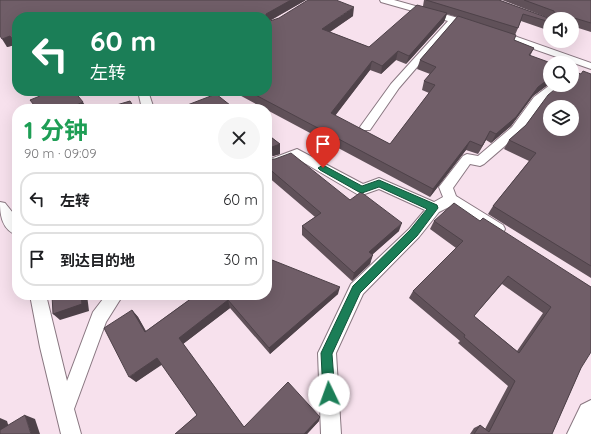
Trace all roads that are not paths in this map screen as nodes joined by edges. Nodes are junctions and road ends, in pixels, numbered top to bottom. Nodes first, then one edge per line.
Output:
1 (384, 0) edge
2 (453, 20) junction
3 (546, 50) joint
4 (560, 56) edge
5 (579, 63) edge
6 (591, 66) edge
7 (548, 92) edge
8 (366, 127) dead end
9 (272, 164) edge
10 (451, 199) junction
11 (0, 207) edge
12 (434, 208) junction
13 (12, 223) edge
14 (511, 238) edge
15 (39, 300) edge
16 (112, 300) edge
17 (65, 409) junction
18 (591, 415) edge
19 (71, 434) edge
20 (331, 434) edge
21 (582, 434) edge

1 - 2 lane
2 - 3 lane
2 - 8 lane
3 - 4 lane
5 - 6 lane
7 - 10 lane
9 - 12 lane
10 - 12 lane
10 - 14 lane
11 - 13 lane
12 - 20 lane
15 - 17 lane
16 - 17 lane
17 - 19 lane
18 - 21 street

